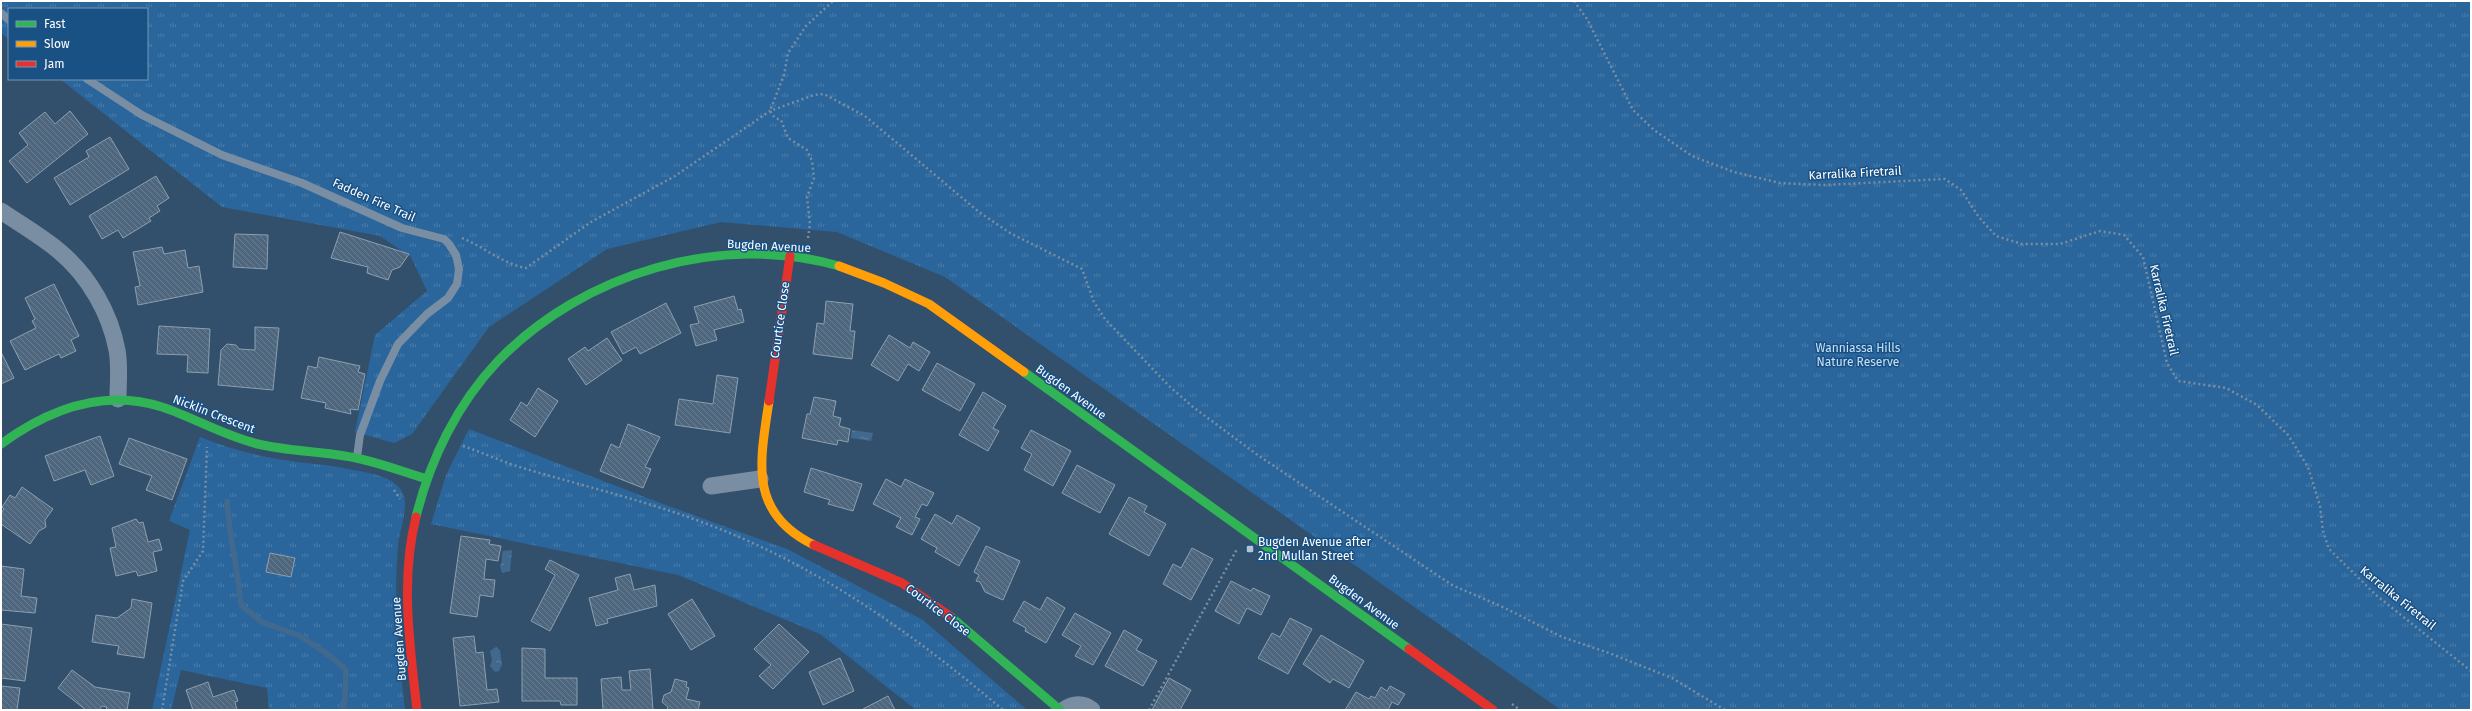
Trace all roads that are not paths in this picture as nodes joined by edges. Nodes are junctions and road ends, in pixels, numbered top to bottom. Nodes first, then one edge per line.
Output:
1 (89, 80) edge
2 (1, 211) edge
3 (790, 256) junction
4 (118, 399) junction
5 (1, 444) edge
6 (356, 459) junction
7 (427, 479) junction
8 (760, 479) junction
9 (712, 486) dead end
10 (417, 710) edge
11 (1060, 710) edge
12 (1064, 710) edge
13 (1092, 710) edge
14 (1493, 710) edge

1 - 6 lane, Fadden Fire Trail
2 - 4 street
3 - 7 street, Bugden Avenue
3 - 8 street, Courtice Close
3 - 14 street, Bugden Avenue
4 - 5 street, Nicklin Crescent
4 - 6 street, Nicklin Crescent
6 - 7 street, Nicklin Crescent
7 - 10 street, Bugden Avenue
8 - 9 street
8 - 11 street, Courtice Close
12 - 13 street

